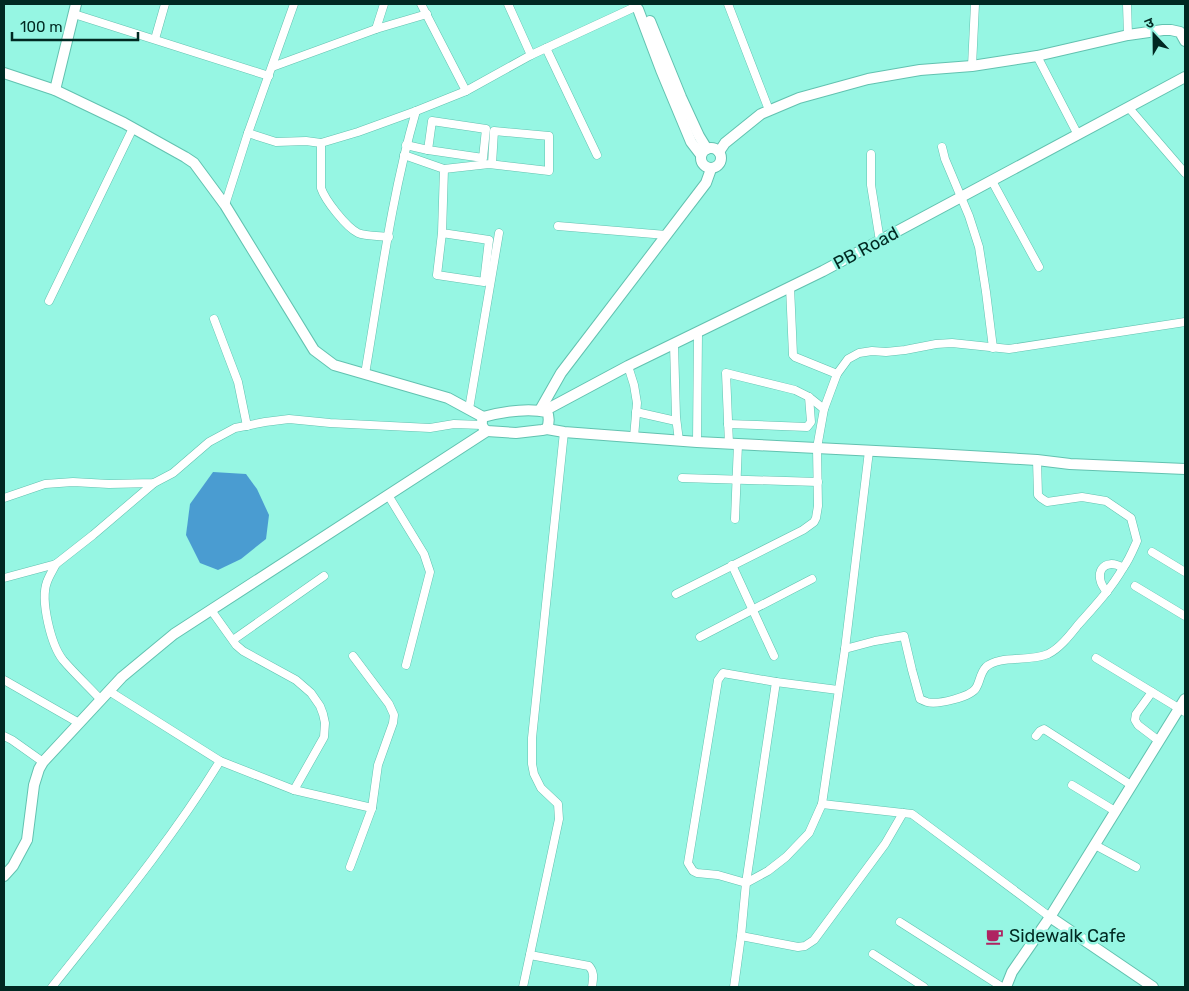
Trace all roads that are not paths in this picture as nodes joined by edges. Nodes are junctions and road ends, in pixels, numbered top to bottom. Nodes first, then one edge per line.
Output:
1 (165, 4) edge
2 (294, 4) edge
3 (384, 4) edge
4 (421, 4) edge
5 (508, 4) edge
6 (728, 4) edge
7 (975, 4) edge
8 (1126, 4) edge
9 (639, 6) edge
10 (75, 9) edge
11 (427, 14) junction
12 (376, 29) junction
13 (1128, 34) junction
14 (155, 39) junction
15 (1185, 41) edge
16 (546, 48) junction
17 (531, 55) junction
18 (1037, 56) junction
19 (972, 66) junction
20 (272, 67) junction
21 (4, 73) edge
22 (269, 76) junction
23 (1185, 77) edge
24 (55, 90) junction
25 (466, 91) junction
26 (1129, 108) junction
27 (769, 110) junction
28 (416, 111) junction
29 (133, 128) junction
30 (248, 133) junction
31 (1078, 135) junction
32 (322, 143) junction
33 (406, 145) junction
34 (942, 147) dead end
35 (428, 150) junction
36 (704, 152) junction
37 (719, 152) junction
38 (871, 154) dead end
39 (404, 155) junction
40 (597, 155) dead end
41 (492, 164) junction
42 (444, 168) junction
43 (711, 169) junction
44 (1185, 173) edge
45 (992, 181) junction
46 (961, 198) junction
47 (226, 205) junction
48 (558, 226) dead end
49 (442, 232) junction
50 (499, 233) dead end
51 (666, 235) junction
52 (389, 237) junction
53 (880, 241) junction
54 (1039, 267) dead end
55 (790, 288) junction
56 (49, 301) dead end
57 (214, 319) dead end
58 (1185, 322) edge
59 (698, 332) junction
60 (674, 344) junction
61 (993, 348) junction
62 (628, 366) junction
63 (365, 374) junction
64 (837, 374) junction
65 (809, 397) junction
66 (469, 409) junction
67 (824, 409) junction
68 (542, 411) junction
69 (636, 412) junction
70 (676, 421) junction
71 (484, 424) junction
72 (728, 424) junction
73 (248, 426) junction
74 (547, 428) junction
75 (564, 432) junction
76 (634, 437) junction
77 (679, 441) junction
78 (697, 442) junction
79 (734, 444) junction
80 (817, 448) junction
81 (869, 451) junction
82 (1037, 460) junction
83 (1185, 468) edge
84 (682, 478) dead end
85 (737, 479) junction
86 (818, 482) junction
87 (154, 483) junction
88 (388, 495) junction
89 (4, 498) edge
90 (736, 519) dead end
91 (1152, 552) dead end
92 (56, 564) junction
93 (732, 566) junction
94 (1123, 568) junction
95 (1185, 572) edge
96 (324, 576) dead end
97 (4, 578) edge
98 (812, 579) dead end
99 (1135, 586) dead end
100 (1107, 592) junction
101 (676, 594) dead end
102 (211, 610) junction
103 (753, 610) junction
104 (1185, 616) edge
105 (700, 637) dead end
106 (233, 640) junction
107 (845, 649) junction
108 (354, 656) dead end
109 (774, 656) dead end
110 (1096, 658) dead end
111 (406, 664) dead end
112 (4, 680) edge
113 (776, 682) junction
114 (838, 690) junction
115 (109, 691) junction
116 (1152, 692) junction
117 (1185, 699) edge
118 (101, 700) junction
119 (1182, 710) edge
120 (78, 723) junction
121 (4, 736) edge
122 (1036, 736) dead end
123 (1159, 741) junction
124 (220, 761) junction
125 (43, 762) junction
126 (1072, 785) dead end
127 (1132, 785) junction
128 (294, 790) junction
129 (822, 804) junction
130 (372, 808) junction
131 (1115, 811) junction
132 (903, 813) junction
133 (1094, 845) junction
134 (350, 867) dead end
135 (1136, 867) dead end
136 (4, 876) edge
137 (746, 883) junction
138 (1050, 917) junction
139 (900, 922) dead end
140 (741, 936) junction
141 (873, 954) dead end
142 (530, 955) junction
143 (1140, 984) edge
144 (52, 987) edge
145 (523, 987) edge
146 (592, 987) edge
147 (734, 987) edge
148 (924, 987) edge
149 (1004, 987) edge
150 (1153, 987) edge

1 - 14 street
2 - 20 street
3 - 12 street
4 - 11 street
5 - 17 street
6 - 27 street
7 - 19 street
8 - 13 street
9 - 16 street
9 - 36 street
10 - 14 street
10 - 24 street
11 - 12 street
11 - 25 street
12 - 20 street
13 - 15 street
13 - 18 street
14 - 22 street
16 - 17 street
16 - 40 street
17 - 25 street
18 - 19 street
18 - 31 street
19 - 27 street
20 - 22 street
21 - 24 street
22 - 30 street
23 - 26 street, PB Road
24 - 29 street
25 - 28 street
26 - 31 street, PB Road
26 - 44 street
27 - 37 street
28 - 32 street
28 - 33 street
29 - 47 street
29 - 56 street
30 - 32 street
30 - 47 street
31 - 45 street, PB Road
32 - 52 street
33 - 35 street
33 - 39 street
34 - 46 street
35 - 35 street
36 - 37 street
36 - 43 street
37 - 43 street
38 - 53 street
39 - 42 street
39 - 52 street
41 - 41 street
41 - 42 street
42 - 49 street
43 - 51 street
45 - 46 street, PB Road
45 - 54 street
46 - 53 street, PB Road
46 - 61 street
47 - 63 street
48 - 51 street
49 - 49 street
50 - 66 street
51 - 68 street
52 - 63 street
53 - 55 street, PB Road
55 - 59 street, PB Road
55 - 64 street
57 - 73 street
58 - 61 street
59 - 60 street, PB Road
59 - 78 street
60 - 62 street, PB Road
60 - 70 street
61 - 64 street
62 - 68 street, PB Road
62 - 69 street
63 - 66 street
64 - 67 street
65 - 67 street
65 - 72 street
65 - 72 street
66 - 71 street
67 - 80 street
68 - 71 street
68 - 74 street
69 - 70 street
69 - 76 street
70 - 77 street
71 - 73 street
71 - 74 street
71 - 88 street
72 - 79 street
73 - 87 street
74 - 75 street
75 - 76 street
75 - 142 street
76 - 77 street
77 - 78 street
78 - 79 street
79 - 80 street
79 - 85 street
80 - 81 street
80 - 86 street
81 - 82 street
81 - 107 street
82 - 83 street
82 - 94 street
84 - 85 street
85 - 86 street
85 - 90 street
86 - 93 street
87 - 89 street
87 - 92 street
88 - 102 street
88 - 111 street
91 - 95 street
92 - 97 street
92 - 118 street
93 - 101 street
93 - 103 street
94 - 100 street
94 - 100 street
96 - 106 street
98 - 103 street
99 - 104 street
100 - 107 street
102 - 106 street
102 - 115 street
103 - 105 street
103 - 109 street
106 - 128 street
107 - 114 street
108 - 130 street
110 - 116 street
112 - 120 street
113 - 114 street
113 - 137 street
113 - 137 street
114 - 129 street
115 - 118 street
115 - 124 street
116 - 119 street
116 - 123 street
117 - 119 street
118 - 120 street
119 - 123 street
120 - 125 street
121 - 125 street
122 - 127 street
123 - 127 street
124 - 128 street
124 - 144 street
125 - 136 street
126 - 131 street
127 - 131 street
128 - 130 street
129 - 132 street
129 - 137 street
130 - 134 street
131 - 133 street
132 - 138 street
132 - 140 street
133 - 135 street
133 - 138 street
137 - 140 street
138 - 143 street
138 - 149 street
139 - 149 street
140 - 147 street
141 - 148 street
142 - 145 street
142 - 146 street
143 - 150 street

